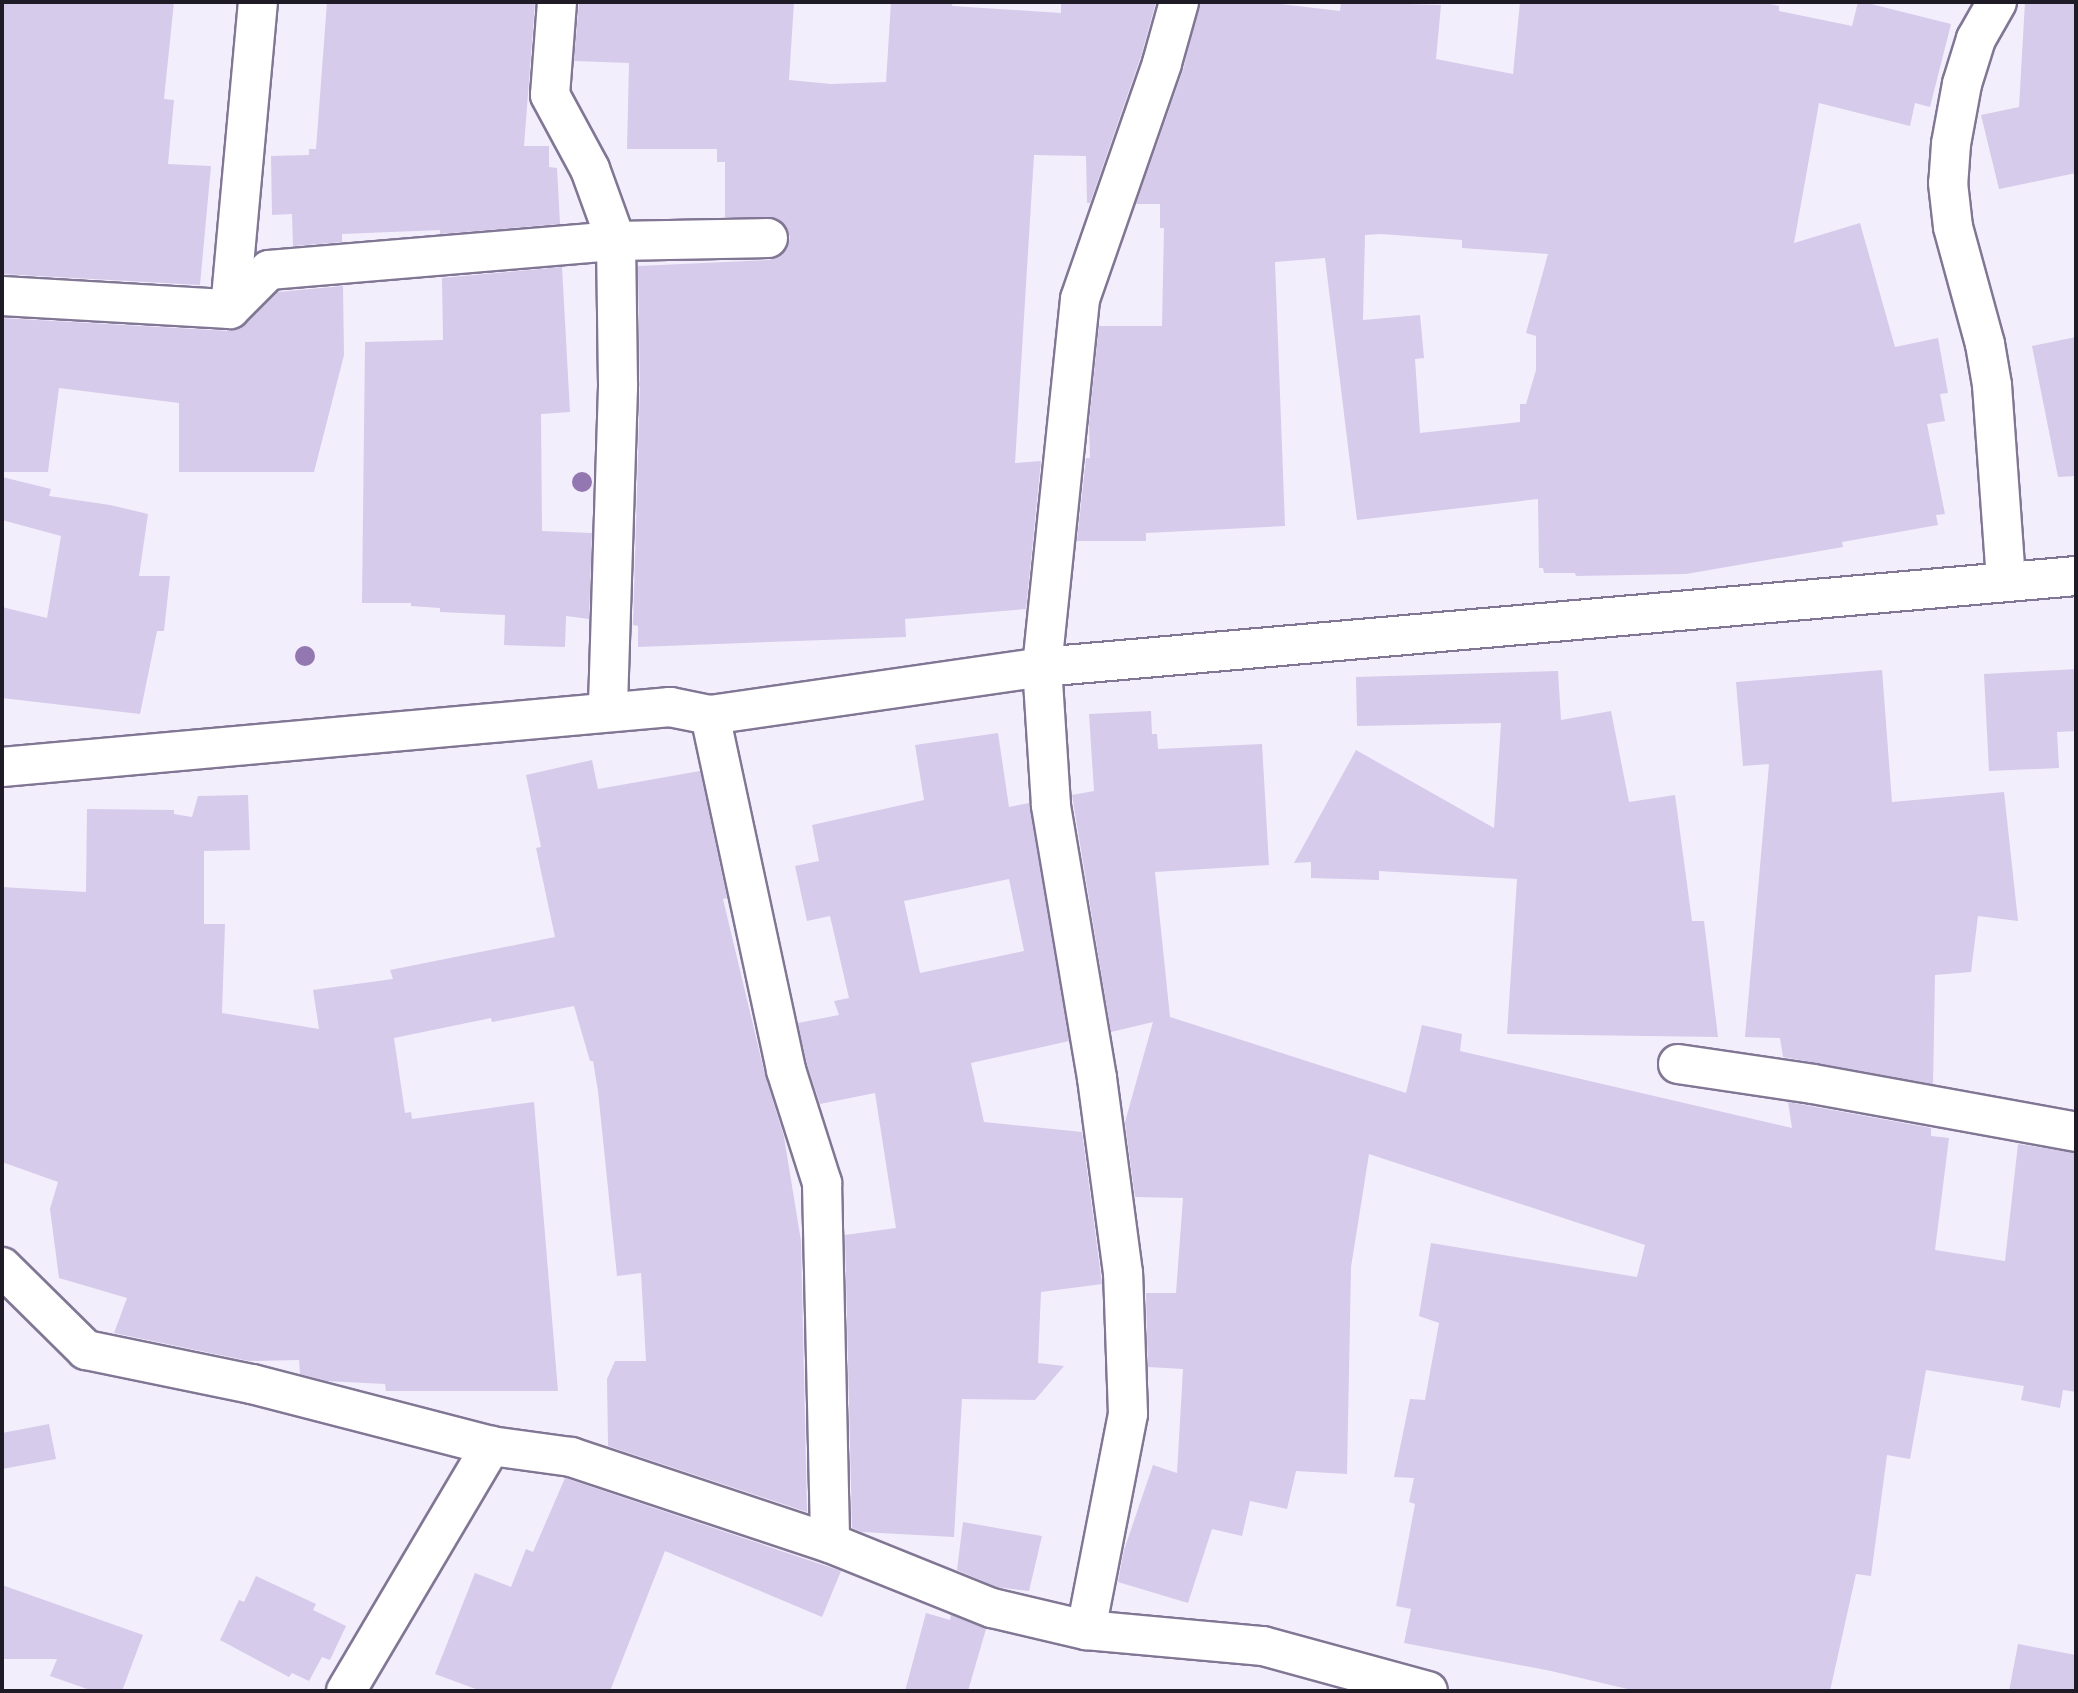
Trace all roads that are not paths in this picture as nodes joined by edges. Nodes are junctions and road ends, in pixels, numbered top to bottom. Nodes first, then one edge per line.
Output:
1 (258, 2) edge
2 (557, 2) edge
3 (1179, 2) edge
4 (1997, 2) edge
5 (768, 238) dead end
6 (616, 241) junction
7 (2, 296) edge
8 (230, 309) junction
9 (2076, 576) edge
10 (2006, 582) junction
11 (1042, 667) junction
12 (608, 712) junction
13 (710, 715) junction
14 (2, 767) edge
15 (1678, 1064) dead end
16 (2076, 1132) edge
17 (2, 1267) edge
18 (491, 1446) junction
19 (830, 1543) junction
20 (1086, 1630) junction
21 (346, 1691) edge
22 (1428, 1691) edge

1 - 8 street
2 - 6 street
3 - 11 street
4 - 10 street
5 - 6 street
6 - 8 street
6 - 12 street
7 - 8 street
9 - 10 street
10 - 11 street
11 - 13 street
11 - 20 street
12 - 13 street
12 - 14 street
13 - 19 street
15 - 16 street
17 - 18 street
18 - 19 street
18 - 21 street
19 - 20 street
20 - 22 street

